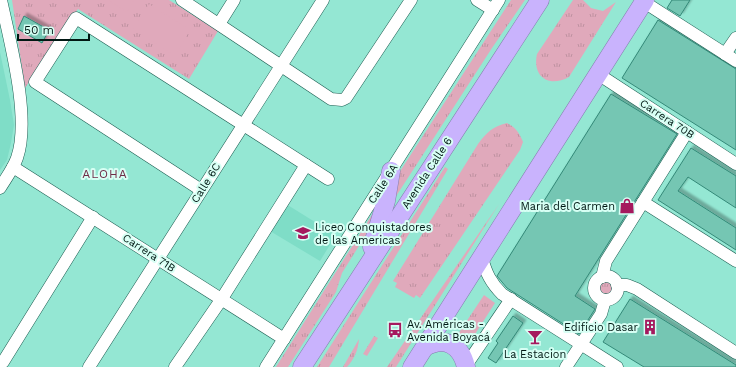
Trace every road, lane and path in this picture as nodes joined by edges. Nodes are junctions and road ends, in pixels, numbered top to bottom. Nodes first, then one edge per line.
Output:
1 (1, 0) edge
2 (182, 0) edge
3 (234, 0) edge
4 (322, 0) edge
5 (411, 0) edge
6 (477, 0) edge
7 (540, 0) edge
8 (644, 1) edge
9 (496, 5) edge
10 (219, 24) junction
11 (736, 38) edge
12 (726, 54) junction
13 (736, 61) edge
14 (281, 65) junction
15 (598, 74) junction
16 (243, 125) junction
17 (687, 132) junction
18 (736, 164) edge
19 (306, 165) junction
20 (13, 167) junction
21 (391, 171) junction
22 (328, 179) dead end
23 (0, 188) edge
24 (201, 190) junction
25 (643, 202) junction
26 (93, 217) junction
27 (158, 258) junction
28 (482, 258) junction
29 (736, 261) edge
30 (365, 269) junction
31 (602, 277) junction
32 (617, 285) junction
33 (511, 299) junction
34 (221, 300) junction
35 (605, 300) junction
36 (284, 339) junction
37 (581, 344) junction
38 (425, 347) junction
39 (736, 352) edge
40 (5, 363) edge
41 (89, 367) edge
42 (175, 367) edge
43 (266, 367) edge
44 (302, 367) edge
45 (412, 367) edge
46 (465, 367) edge
47 (566, 367) edge
48 (618, 367) edge

1 - 20 street
2 - 10 street
3 - 10 street
4 - 14 street, Calle 6C
5 - 14 street
6 - 9 street
7 - 30 highway, Avenida Calle 6
8 - 12 street
8 - 15 highway
9 - 21 street, Calle 6A
10 - 14 street
11 - 12 street
12 - 13 street
14 - 16 street, Calle 6C
15 - 17 street, Carrera 70B
15 - 28 highway
16 - 19 street
16 - 24 street, Calle 6C
16 - 24 street
17 - 18 street, Carrera 70B
17 - 25 street
19 - 22 street
19 - 34 street
20 - 23 street
20 - 26 street, Carrera 71B
21 - 30 highway
21 - 36 street, Calle 6A
24 - 27 street, Calle 6C
25 - 29 street
25 - 31 street
26 - 27 street, Carrera 71B
26 - 40 street
27 - 34 street, Carrera 71B
27 - 41 street, Calle 6C
28 - 33 street
28 - 38 highway
30 - 44 highway, Avenida Calle 6
31 - 32 street
31 - 35 street
32 - 35 street
32 - 39 street
33 - 37 street
33 - 46 street
34 - 36 street, Carrera 71B
34 - 42 street
35 - 37 street
36 - 43 street, Calle 6A
37 - 47 street
37 - 48 street
38 - 45 highway
38 - 46 highway

